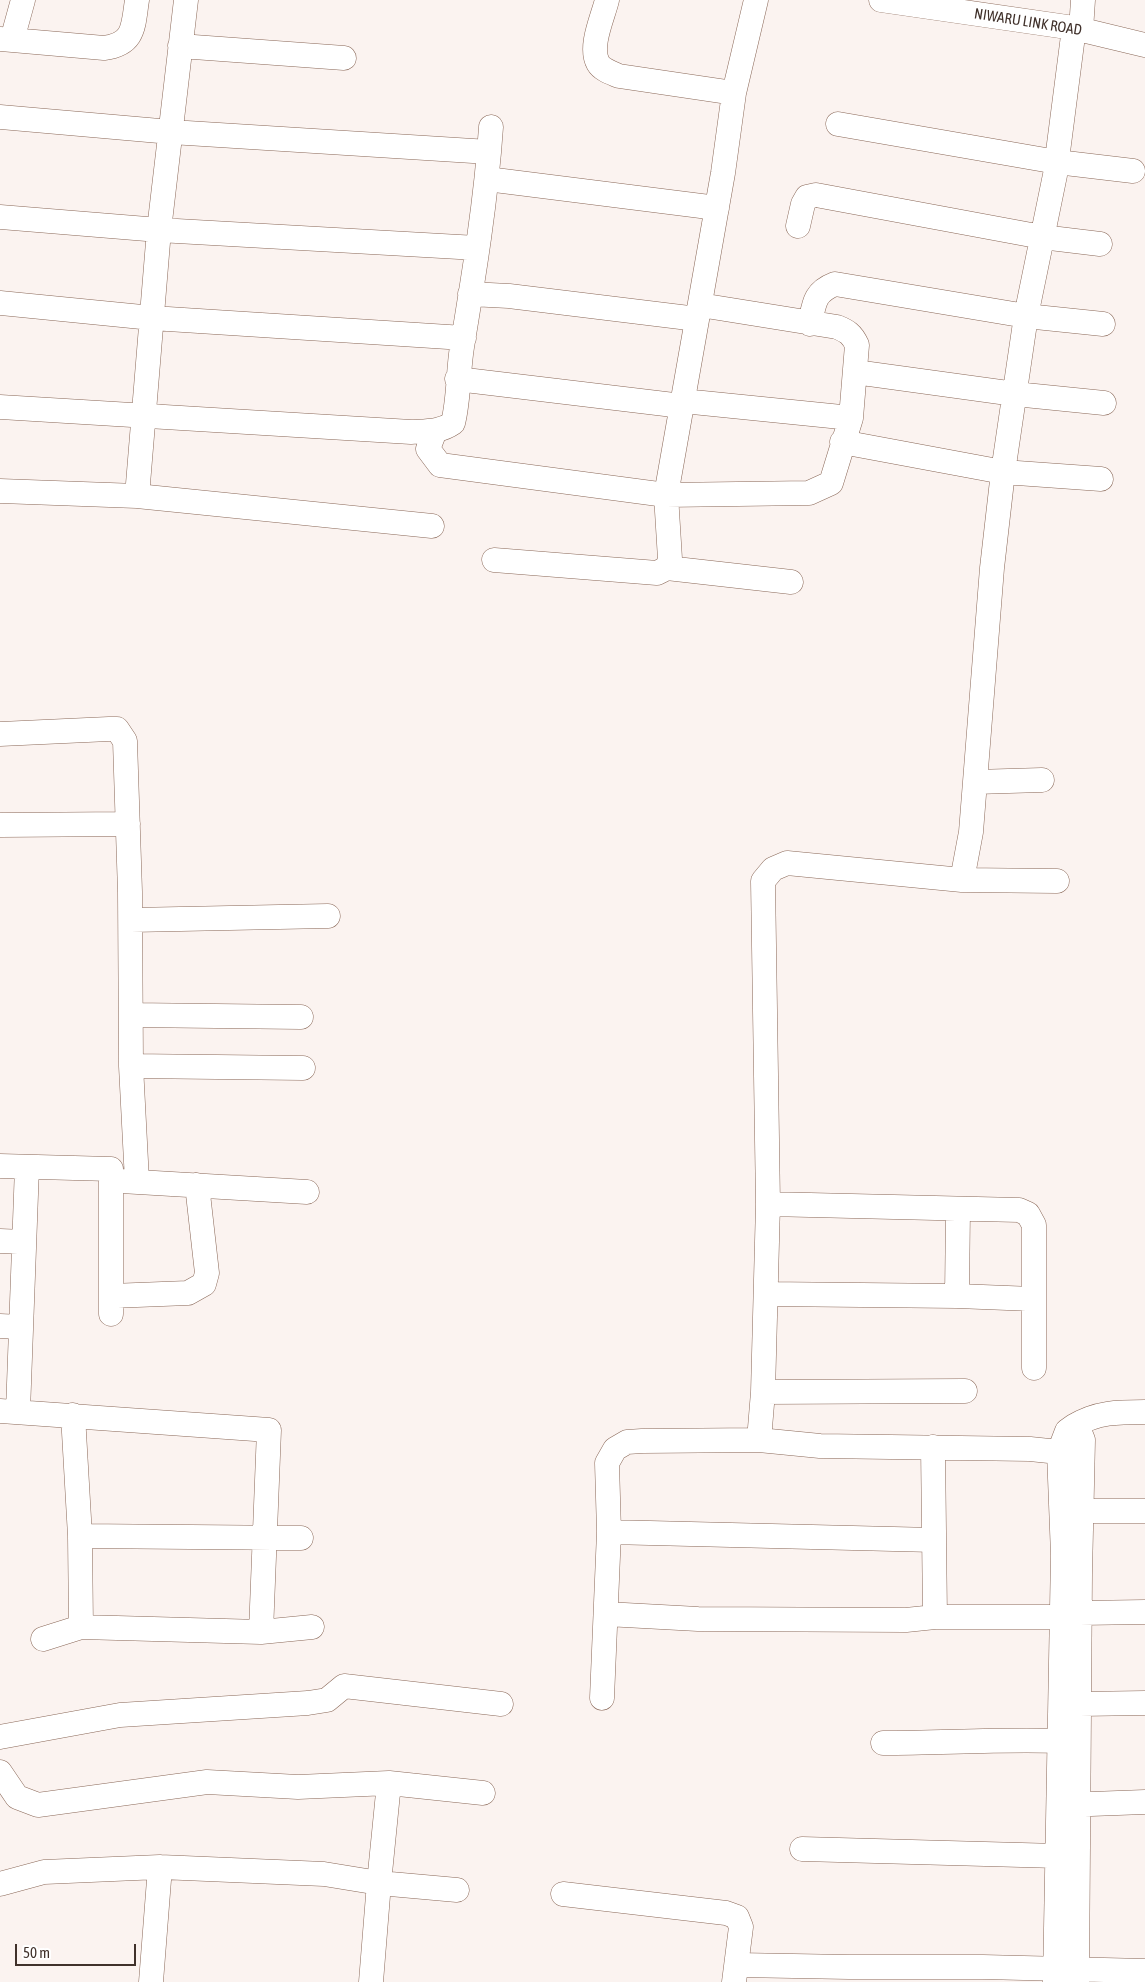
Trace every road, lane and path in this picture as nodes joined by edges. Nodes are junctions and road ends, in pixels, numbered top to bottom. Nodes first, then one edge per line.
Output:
1 (23, 0) edge
2 (137, 0) edge
3 (186, 0) edge
4 (607, 0) edge
5 (756, 0) edge
6 (881, 0) edge
7 (1083, 0) edge
8 (938, 5) edge
9 (1078, 29) junction
10 (6, 39) edge
11 (1145, 45) edge
12 (180, 46) junction
13 (344, 58) dead end
14 (734, 93) junction
15 (0, 117) edge
16 (838, 124) dead end
17 (491, 127) dead end
18 (170, 132) junction
19 (489, 152) junction
20 (1057, 162) junction
21 (1133, 171) dead end
22 (487, 178) junction
23 (717, 208) junction
24 (0, 217) edge
25 (798, 226) dead end
26 (159, 230) junction
27 (1042, 237) junction
28 (1100, 244) dead end
29 (477, 248) junction
30 (470, 294) junction
31 (0, 303) edge
32 (699, 312) junction
33 (1026, 316) junction
34 (152, 318) junction
35 (810, 324) junction
36 (1103, 324) dead end
37 (464, 338) junction
38 (855, 372) junction
39 (457, 378) junction
40 (1015, 394) junction
41 (682, 403) junction
42 (1104, 403) dead end
43 (0, 407) edge
44 (144, 416) junction
45 (851, 418) junction
46 (435, 431) junction
47 (842, 442) junction
48 (1003, 472) junction
49 (1101, 479) dead end
50 (0, 491) edge
51 (666, 495) junction
52 (137, 496) junction
53 (432, 526) dead end
54 (494, 560) dead end
55 (667, 568) junction
56 (791, 582) dead end
57 (0, 734) edge
58 (1042, 780) dead end
59 (975, 782) junction
60 (128, 824) junction
61 (0, 825) edge
62 (962, 880) junction
63 (1057, 882) dead end
64 (328, 916) dead end
65 (131, 920) junction
66 (131, 1015) junction
67 (301, 1017) dead end
68 (131, 1066) junction
69 (303, 1068) dead end
70 (0, 1166) edge
71 (27, 1167) junction
72 (138, 1181) junction
73 (111, 1182) junction
74 (196, 1185) junction
75 (307, 1192) dead end
76 (768, 1204) junction
77 (958, 1209) junction
78 (0, 1241) edge
79 (24, 1242) junction
80 (766, 1294) junction
81 (957, 1296) junction
82 (1033, 1299) junction
83 (11, 1326) edge
84 (1034, 1368) dead end
85 (965, 1391) dead end
86 (763, 1392) junction
87 (9, 1411) edge
88 (1145, 1412) edge
89 (73, 1415) junction
90 (1070, 1435) junction
91 (759, 1440) junction
92 (933, 1447) junction
93 (1082, 1511) junction
94 (1145, 1511) edge
95 (610, 1532) junction
96 (80, 1536) junction
97 (265, 1538) junction
98 (301, 1538) dead end
99 (934, 1540) junction
100 (1145, 1612) edge
101 (606, 1614) junction
102 (1071, 1615) junction
103 (935, 1617) junction
104 (81, 1627) junction
105 (312, 1627) dead end
106 (262, 1632) junction
107 (43, 1639) dead end
108 (602, 1698) dead end
109 (1145, 1703) edge
110 (501, 1704) dead end
111 (1080, 1704) junction
112 (0, 1737) edge
113 (1059, 1741) junction
114 (883, 1742) dead end
115 (0, 1772) edge
116 (389, 1783) junction
117 (483, 1794) dead end
118 (25, 1801) junction
119 (1145, 1802) edge
120 (1069, 1804) junction
121 (0, 1807) edge
122 (802, 1850) dead end
123 (1058, 1856) junction
124 (160, 1867) junction
125 (379, 1883) junction
126 (0, 1884) edge
127 (457, 1890) dead end
128 (563, 1894) dead end
129 (1145, 1971) edge
130 (736, 1973) edge
131 (1066, 1976) edge
132 (151, 1982) edge
133 (371, 1982) edge

1 - 10 street
2 - 10 street
3 - 12 street
4 - 14 street
5 - 14 street
6 - 8 street, NIWARU LINK ROAD
7 - 9 street
8 - 9 street, NIWARU LINK ROAD
9 - 11 street, NIWARU LINK ROAD
9 - 20 street
12 - 13 street
12 - 18 street
14 - 23 street
15 - 18 street
16 - 20 street
17 - 19 street
18 - 19 street
18 - 26 street
19 - 22 street
20 - 21 street
20 - 27 street
22 - 23 street
22 - 29 street
23 - 32 street
24 - 26 street
25 - 27 street
26 - 29 street
26 - 34 street
27 - 28 street
27 - 33 street
29 - 30 street
30 - 32 street
30 - 37 street
31 - 34 street
32 - 35 street
32 - 41 street
33 - 35 street
33 - 36 street
33 - 40 street
34 - 37 street
34 - 44 street
35 - 38 street
37 - 39 street
38 - 40 street
38 - 45 street
39 - 41 street
39 - 46 street
40 - 42 street
40 - 48 street
41 - 45 street
41 - 51 street
43 - 44 street
44 - 46 street
44 - 52 street
45 - 47 street
46 - 51 street
47 - 48 street
47 - 51 street
48 - 49 street
48 - 59 street
50 - 52 street
51 - 55 street
52 - 53 street
54 - 55 street
55 - 56 street
57 - 60 street
58 - 59 street
59 - 62 street
60 - 61 street
60 - 65 street
62 - 63 street
62 - 76 street
64 - 65 street
65 - 66 street
66 - 67 street
66 - 68 street
68 - 69 street
68 - 72 street
70 - 71 street
71 - 73 street
71 - 79 street
72 - 73 street
72 - 74 street
73 - 74 street
74 - 75 street
76 - 77 street
76 - 80 street
77 - 81 street
77 - 82 street
78 - 79 street
79 - 83 street
80 - 81 street
80 - 86 street
81 - 82 street
82 - 84 street
83 - 87 street
85 - 86 street
86 - 91 street
87 - 89 street
88 - 90 street
89 - 96 street
89 - 97 street
90 - 92 street
90 - 93 street
90 - 102 street
91 - 92 street
91 - 95 street
92 - 99 street
93 - 94 street
93 - 102 street
95 - 99 street
95 - 101 street
96 - 97 street
96 - 104 street
97 - 98 street
97 - 106 street
99 - 103 street
100 - 102 street
101 - 103 street
101 - 108 street
102 - 103 street
102 - 111 street
102 - 113 street
104 - 106 street
104 - 107 street
105 - 106 street
109 - 111 street
110 - 112 street
111 - 120 street
113 - 114 street
113 - 120 street
115 - 118 street
116 - 117 street
116 - 118 street
116 - 125 street
118 - 121 street
119 - 120 street
120 - 123 street
120 - 131 street
122 - 123 street
123 - 131 street
124 - 125 street
124 - 126 street
124 - 132 street
125 - 127 street
125 - 133 street
128 - 130 street
129 - 131 street
130 - 131 street

